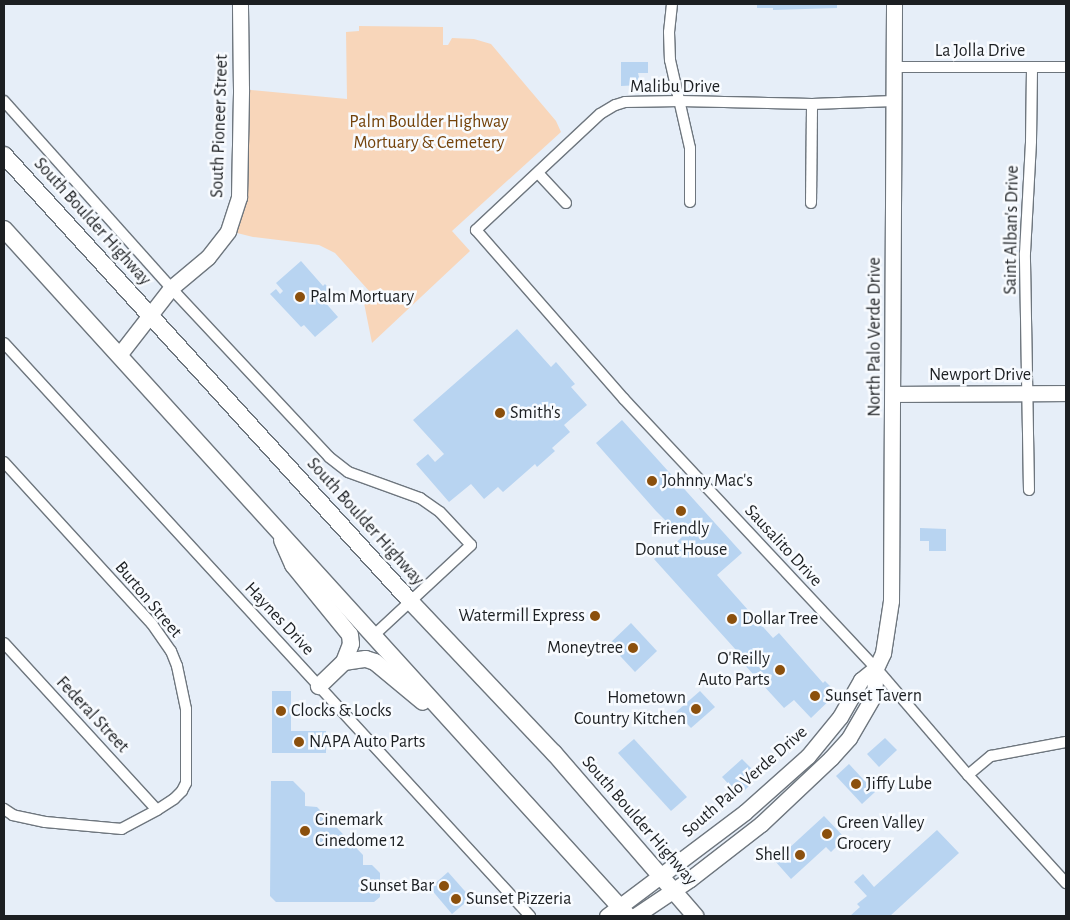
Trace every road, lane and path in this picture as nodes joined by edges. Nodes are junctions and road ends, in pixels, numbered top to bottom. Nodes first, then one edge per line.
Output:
1 (240, 4) edge
2 (672, 4) edge
3 (894, 4) edge
4 (894, 67) junction
5 (1032, 67) junction
6 (1066, 67) edge
7 (680, 101) junction
8 (894, 101) junction
9 (4, 102) edge
10 (812, 104) junction
11 (4, 155) edge
12 (538, 173) junction
13 (690, 202) dead end
14 (566, 203) dead end
15 (811, 203) dead end
16 (4, 229) edge
17 (476, 230) joint
18 (172, 288) junction
19 (150, 316) junction
20 (4, 343) edge
21 (119, 355) junction
22 (1029, 393) junction
23 (1066, 393) edge
24 (893, 394) junction
25 (4, 462) edge
26 (1029, 490) dead end
27 (278, 530) junction
28 (411, 602) junction
29 (374, 635) junction
30 (4, 643) edge
31 (344, 662) junction
32 (876, 668) junction
33 (319, 686) junction
34 (459, 728) junction
35 (1066, 742) edge
36 (808, 756) junction
37 (818, 771) junction
38 (968, 775) junction
39 (4, 809) edge
40 (157, 810) junction
41 (660, 878) junction
42 (1066, 883) edge
43 (672, 890) junction
44 (619, 913) edge
45 (530, 916) edge
46 (635, 916) edge
47 (695, 916) edge

1 - 18 street, South Pioneer Street
2 - 7 street
3 - 4 street, North Palo Verde Drive
4 - 5 street, La Jolla Drive
4 - 8 street, North Palo Verde Drive
5 - 6 street, La Jolla Drive
5 - 22 street, Saint Alban's Drive
7 - 10 street, Malibu Drive
7 - 12 street, Malibu Drive
7 - 13 street
8 - 10 street, Malibu Drive
8 - 24 street, North Palo Verde Drive
9 - 18 street
10 - 15 street
11 - 19 main road, South Boulder Highway
12 - 14 street
12 - 17 street, Malibu Drive
16 - 21 main road
17 - 32 street, Sausalito Drive
18 - 19 street, South Pioneer Street
18 - 28 street
19 - 21 street, South Pioneer Street
19 - 28 main road, South Boulder Highway
20 - 33 street, Haynes Drive
21 - 27 main road
22 - 23 street, Newport Drive
22 - 24 street, Newport Drive
22 - 26 street, Saint Alban's Drive
24 - 32 street, North Palo Verde Drive
25 - 40 street, Burton Street
27 - 29 main road
27 - 31 main road
28 - 29 street
28 - 41 main road, South Boulder Highway
29 - 34 main road
30 - 40 street, Federal Street
31 - 33 main road
31 - 34 main road
32 - 36 street, South Palo Verde Drive
32 - 37 street
32 - 38 street, Sausalito Drive
33 - 45 street, Haynes Drive
34 - 44 main road
35 - 38 street
36 - 37 street
36 - 41 street, South Palo Verde Drive
37 - 43 street
38 - 42 street, Sausalito Drive
39 - 40 street, Burton Street
41 - 43 main road, South Boulder Highway
41 - 44 street, South Palo Verde Drive
43 - 46 street
43 - 47 main road, South Boulder Highway

